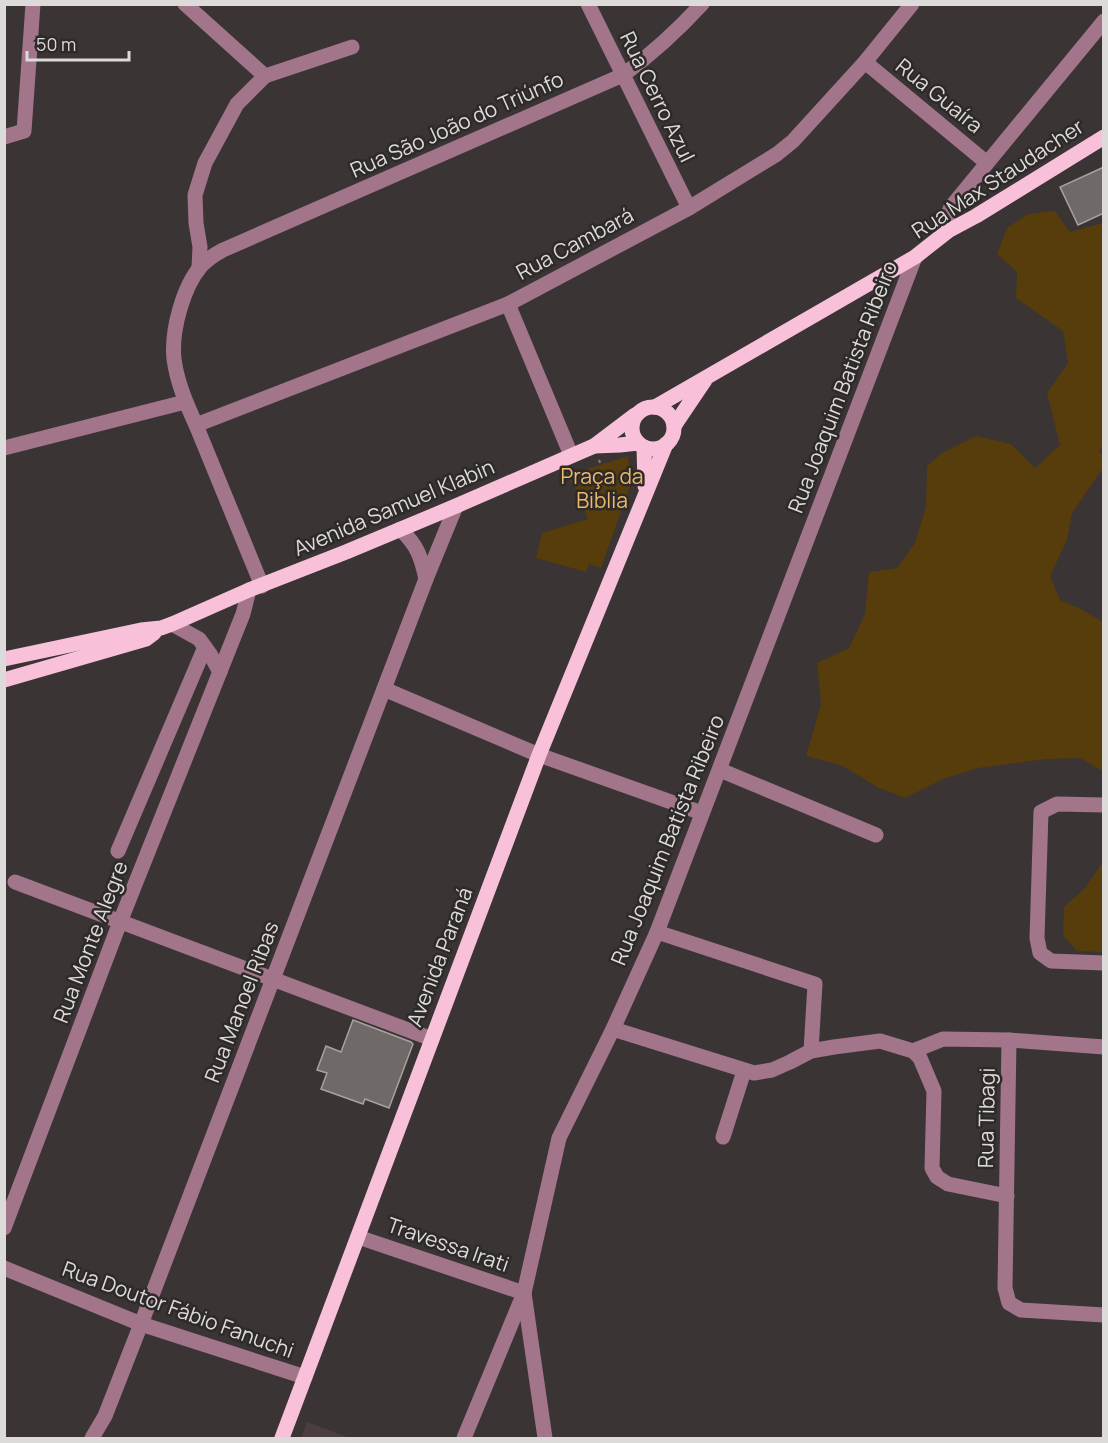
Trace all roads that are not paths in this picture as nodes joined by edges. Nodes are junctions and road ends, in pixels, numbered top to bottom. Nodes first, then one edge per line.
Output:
1 (33, 4) edge
2 (185, 4) edge
3 (588, 4) edge
4 (702, 4) edge
5 (912, 4) edge
6 (1104, 21) edge
7 (352, 47) dead end
8 (865, 62) junction
9 (623, 75) junction
10 (265, 76) junction
11 (4, 137) edge
12 (1104, 137) edge
13 (987, 163) junction
14 (689, 208) junction
15 (948, 231) junction
16 (915, 257) junction
17 (205, 262) junction
18 (508, 304) junction
19 (708, 375) junction
20 (185, 402) junction
21 (655, 406) junction
22 (636, 415) junction
23 (196, 425) junction
24 (674, 426) junction
25 (666, 444) junction
26 (641, 445) junction
27 (594, 446) junction
28 (4, 448) edge
29 (571, 455) junction
30 (645, 494) junction
31 (456, 506) junction
32 (400, 529) junction
33 (426, 579) junction
34 (256, 588) junction
35 (167, 626) junction
36 (205, 647) junction
37 (4, 659) edge
38 (220, 672) junction
39 (5, 678) edge
40 (384, 689) junction
41 (539, 754) junction
42 (720, 770) junction
43 (1104, 805) edge
44 (702, 813) junction
45 (876, 835) dead end
46 (118, 851) dead end
47 (15, 882) dead end
48 (120, 922) junction
49 (657, 932) junction
50 (1104, 963) edge
51 (273, 979) junction
52 (613, 1029) junction
53 (432, 1039) junction
54 (1009, 1040) junction
55 (1104, 1047) edge
56 (811, 1051) junction
57 (917, 1055) junction
58 (744, 1071) junction
59 (723, 1137) dead end
60 (1007, 1196) junction
61 (4, 1228) edge
62 (358, 1237) junction
63 (4, 1268) edge
64 (524, 1293) junction
65 (1104, 1315) edge
66 (141, 1324) junction
67 (304, 1377) junction
68 (93, 1438) edge
69 (282, 1438) edge
70 (464, 1438) edge
71 (544, 1438) edge

1 - 11 street
2 - 10 street
3 - 9 street, Rua Cerro Azul
4 - 9 street, Rua São João do Triúnfo
5 - 8 street, Rua Cambará
6 - 13 street
7 - 10 street
8 - 13 street, Rua Guaíra
8 - 14 street, Rua Cambará
9 - 14 street, Rua Cerro Azul
9 - 17 street, Rua São João do Triúnfo
10 - 17 street
12 - 15 main road, Rua Max Staudacher
13 - 15 street
14 - 18 street, Rua Cambará
15 - 16 main road, Rua Max Staudacher
16 - 19 main road
16 - 42 street, Rua Joaquim Batista Ribeiro
17 - 20 street
18 - 23 street, Rua Cambará
18 - 29 street
19 - 21 main road
19 - 24 main road
20 - 23 street
20 - 28 street
21 - 22 main road
21 - 24 main road
22 - 26 main road
22 - 27 main road, Avenida Samuel Klabin
23 - 34 street
24 - 25 main road
25 - 26 main road
25 - 30 main road, Avenida Paraná
26 - 27 main road
26 - 30 main road, Avenida Paraná
27 - 29 main road, Avenida Samuel Klabin
29 - 31 main road, Avenida Samuel Klabin
30 - 41 main road, Avenida Paraná
31 - 32 main road, Avenida Samuel Klabin
31 - 33 street, Rua Manoel Ribas
32 - 33 street
32 - 34 main road, Avenida Samuel Klabin
33 - 40 street, Rua Manoel Ribas
34 - 35 main road, Avenida Samuel Klabin
34 - 38 street, Rua Monte Alegre
35 - 36 street
35 - 37 main road, Avenida Samuel Klabin
35 - 39 main road, Avenida Samuel Klabin
36 - 38 street
36 - 46 street
38 - 48 street, Rua Monte Alegre
40 - 41 street
40 - 51 street, Rua Manoel Ribas
41 - 44 street
41 - 53 main road, Avenida Paraná
42 - 44 street, Rua Joaquim Batista Ribeiro
42 - 45 street
43 - 50 street
44 - 49 street, Rua Joaquim Batista Ribeiro
47 - 48 street
48 - 51 street
48 - 61 street, Rua Monte Alegre
49 - 52 street, Rua Joaquim Batista Ribeiro
49 - 56 street
51 - 53 street
51 - 66 street, Rua Manoel Ribas
52 - 58 street
52 - 64 street, Rua Joaquim Batista Ribeiro
53 - 62 main road, Avenida Paraná
54 - 55 street
54 - 57 street
54 - 60 street, Rua Tibagi
56 - 57 street
56 - 58 street
57 - 60 street, Rua Tibagi
58 - 59 street
60 - 65 street, Rua Tibagi
62 - 64 street, Travessa Irati
62 - 67 main road, Avenida Paraná
63 - 66 street, Rua Doutor Fábio Fanuchi
64 - 70 street, Rua Joaquim Batista Ribeiro
64 - 71 street
66 - 67 street, Rua Doutor Fábio Fanuchi
66 - 68 street, Rua Manoel Ribas
67 - 69 main road, Avenida Paraná

